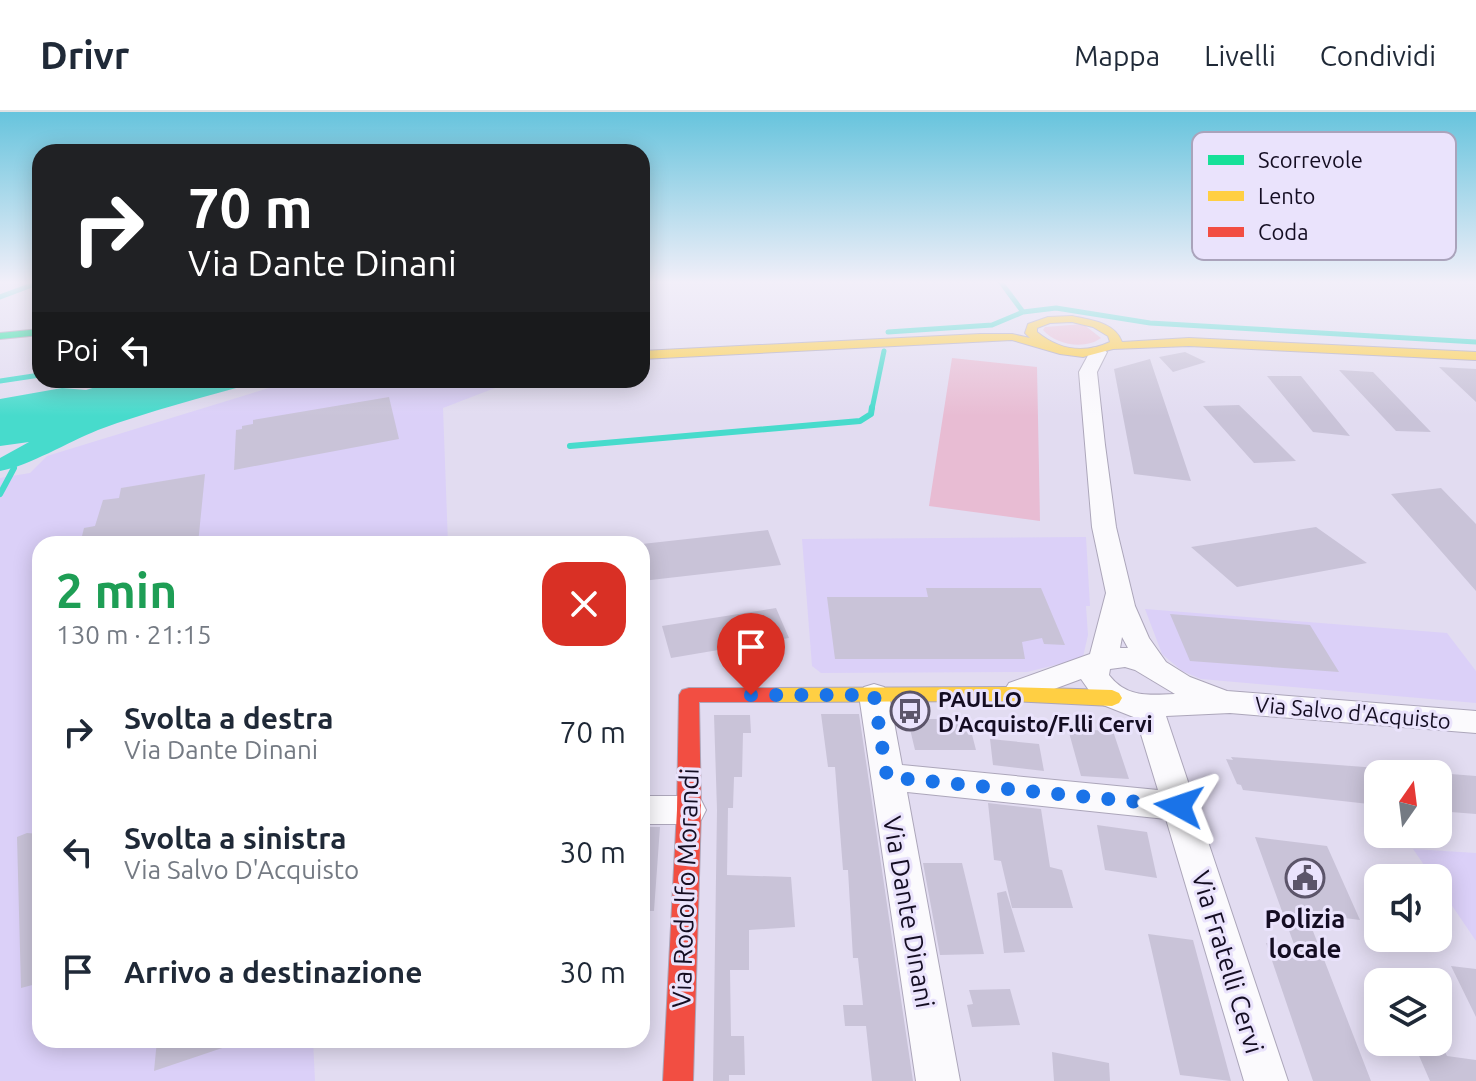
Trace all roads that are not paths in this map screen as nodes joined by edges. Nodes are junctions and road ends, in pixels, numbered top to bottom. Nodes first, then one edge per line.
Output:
1 (1031, 326) edge
2 (1032, 326) edge
3 (1099, 326) edge
4 (1102, 326) edge
5 (32, 333) edge
6 (0, 336) edge
7 (980, 337) junction
8 (1189, 342) junction
9 (1054, 348) junction
10 (1106, 349) junction
11 (650, 355) edge
12 (1476, 356) edge
13 (1088, 372) junction
14 (1117, 596) junction
15 (1100, 661) junction
16 (1158, 670) junction
17 (1009, 694) junction
18 (689, 695) joint
19 (874, 695) junction
20 (1230, 702) junction
21 (1138, 703) junction
22 (1476, 722) edge
23 (887, 777) junction
24 (1179, 806) junction
25 (650, 810) edge
26 (689, 810) junction
27 (678, 1081) edge
28 (938, 1081) edge
29 (1266, 1081) edge

1 - 7 street
2 - 9 street
3 - 10 street
4 - 8 street
5 - 6 street
7 - 9 street
7 - 11 street
8 - 10 street
8 - 12 street
9 - 10 street
9 - 13 street
10 - 13 street
13 - 14 street
14 - 15 street
14 - 16 street
15 - 16 street, Via Salvo d'Acquisto
15 - 17 street, Via Salvo d'Acquisto
15 - 21 street
16 - 20 street, Via Salvo d'Acquisto
16 - 21 street
17 - 19 street, Via Salvo d'Acquisto
17 - 21 street, Via Salvo d'Acquisto
18 - 19 street, Via Salvo d'Acquisto
18 - 26 street, Via Rodolfo Morandi
19 - 23 street, Via Dante Dinani
20 - 21 street, Via Salvo d'Acquisto
20 - 22 street, Via Salvo d'Acquisto
21 - 24 street, Via Fratelli Cervi
23 - 24 street
23 - 28 street, Via Dante Dinani
24 - 29 street, Via Fratelli Cervi
25 - 26 street
26 - 27 street, Via Rodolfo Morandi

